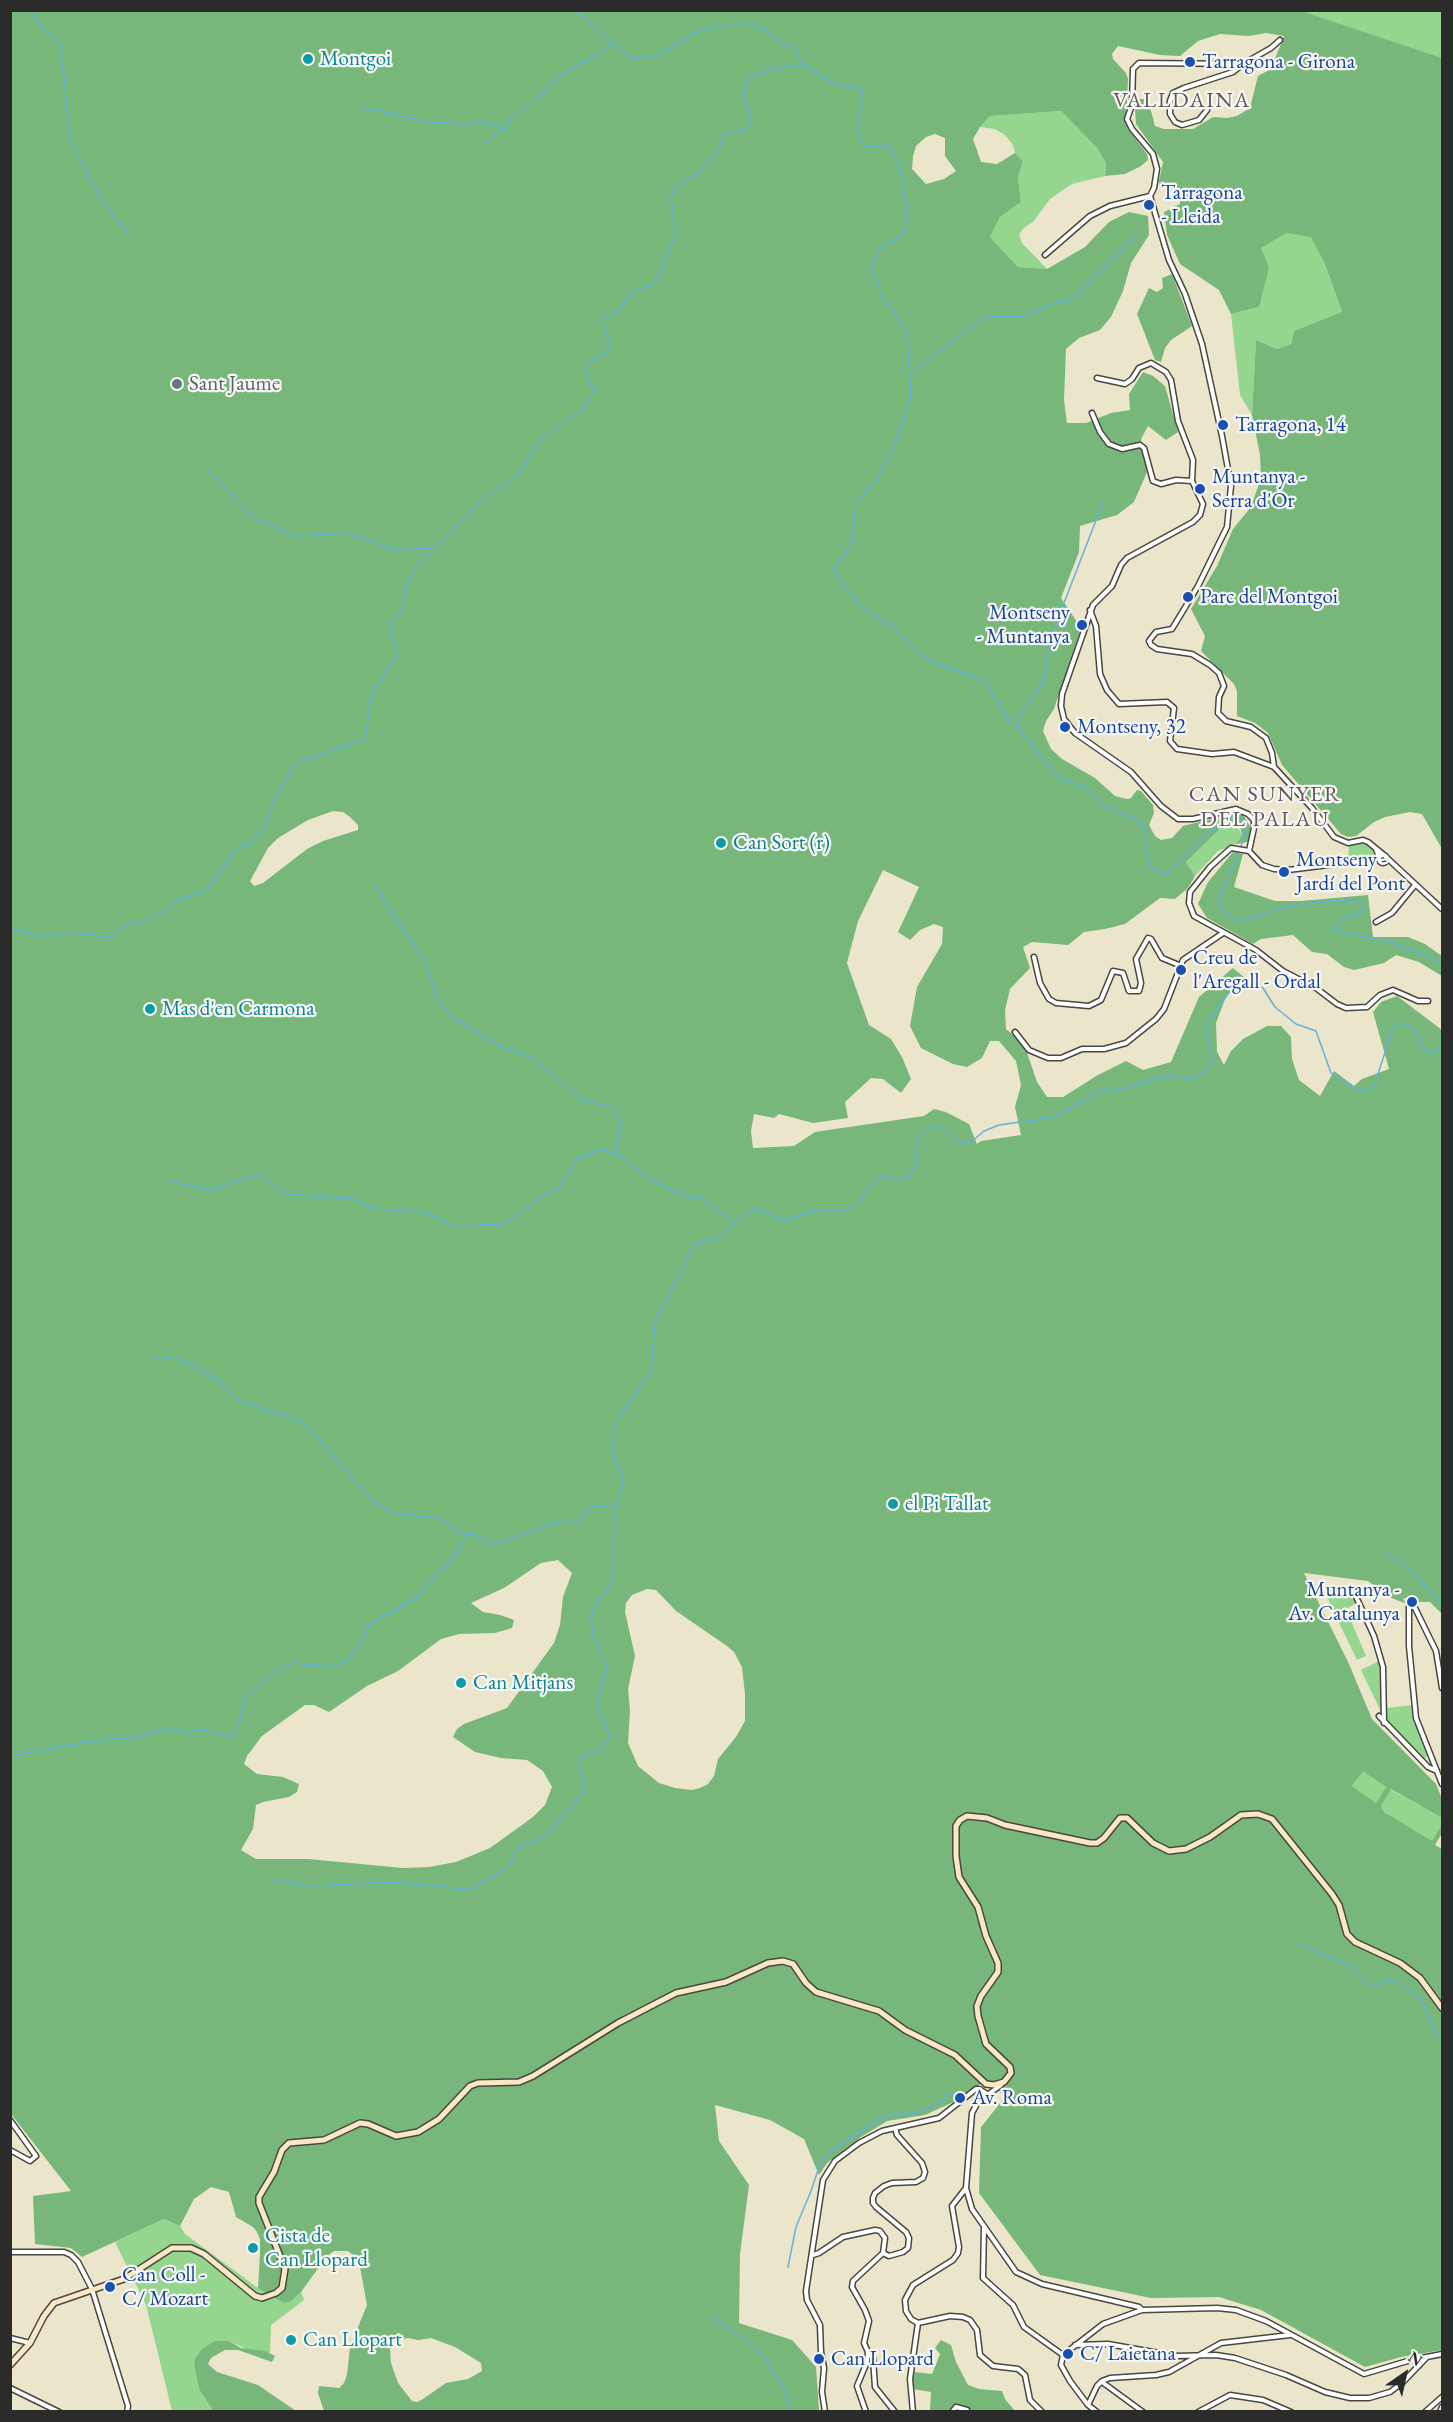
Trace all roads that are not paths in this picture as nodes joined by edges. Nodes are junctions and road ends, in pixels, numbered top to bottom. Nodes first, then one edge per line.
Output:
1 (1280, 40) dead end
2 (1242, 64) junction
3 (1207, 110) dead end
4 (1150, 196) junction
5 (1045, 255) dead end
6 (1098, 378) dead end
7 (1092, 413) dead end
8 (1192, 481) junction
9 (1090, 610) junction
10 (1274, 767) junction
11 (1375, 848) junction
12 (1249, 851) junction
13 (1385, 856) junction
14 (1381, 861) junction
15 (1395, 867) junction
16 (1415, 885) junction
17 (1443, 909) edge
18 (1376, 922) dead end
19 (1223, 933) junction
20 (1034, 957) dead end
21 (1180, 965) junction
22 (1428, 1002) dead end
23 (1015, 1032) dead end
24 (1353, 1590) dead end
25 (1443, 1688) edge
26 (1379, 1716) dead end
27 (1384, 1723) junction
28 (1438, 1772) junction
29 (1443, 1784) edge
30 (1443, 2007) edge
31 (977, 2076) junction
32 (1004, 2082) junction
33 (987, 2084) junction
34 (977, 2091) junction
35 (987, 2094) junction
36 (10, 2120) edge
37 (895, 2128) junction
38 (10, 2150) edge
39 (966, 2188) junction
40 (984, 2227) junction
41 (10, 2252) edge
42 (883, 2253) junction
43 (813, 2255) junction
44 (92, 2289) junction
45 (1142, 2310) junction
46 (918, 2323) junction
47 (1291, 2335) junction
48 (10, 2338) edge
49 (30, 2343) junction
50 (1075, 2345) junction
51 (868, 2352) junction
52 (1443, 2354) edge
53 (1063, 2355) junction
54 (1198, 2355) junction
55 (1428, 2357) junction
56 (10, 2365) edge
57 (1102, 2381) junction
58 (10, 2388) edge
59 (1443, 2397) edge
60 (1088, 2405) junction
61 (1443, 2407) edge
62 (967, 2410) dead end
63 (1144, 2411) edge
64 (59, 2412) edge
65 (127, 2412) edge
66 (825, 2412) edge
67 (866, 2412) edge
68 (895, 2412) edge
69 (913, 2412) edge
70 (952, 2412) edge
71 (1042, 2412) edge
72 (1097, 2412) edge
73 (1198, 2412) edge
74 (1291, 2412) edge
75 (1425, 2412) edge
76 (1440, 2412) edge

1 - 2 street
2 - 3 street
2 - 4 street
4 - 5 street
4 - 10 street
6 - 8 street
7 - 8 street
8 - 9 street
9 - 10 street
9 - 12 street
10 - 11 street
11 - 13 street
11 - 14 street
12 - 14 street
12 - 19 street
13 - 14 street
13 - 14 street
13 - 15 street
14 - 15 street
15 - 16 street
16 - 17 street
16 - 18 street
19 - 21 street
19 - 22 street
20 - 21 street
21 - 23 street
24 - 27 street
25 - 28 street
26 - 27 street
27 - 28 street
28 - 29 street
30 - 32 street
31 - 33 street
31 - 34 street
31 - 44 street
32 - 33 street
32 - 35 street
33 - 34 street
33 - 35 street
34 - 35 street
34 - 37 street
35 - 39 street
36 - 38 street
37 - 42 street
37 - 43 street
39 - 40 street
39 - 46 street
40 - 45 street
40 - 53 street
41 - 44 street
42 - 43 street
42 - 51 street
43 - 66 street
44 - 49 street
44 - 65 street
45 - 47 street
45 - 50 street
46 - 69 street
46 - 71 street
47 - 54 street
47 - 55 street
48 - 49 street
49 - 56 street
50 - 53 street
50 - 54 street
51 - 67 street
51 - 68 street
52 - 55 street
53 - 60 street
54 - 55 street
54 - 57 street
57 - 60 street
57 - 63 street
58 - 64 street
59 - 75 street
60 - 72 street
61 - 76 street
62 - 70 street
73 - 74 street

